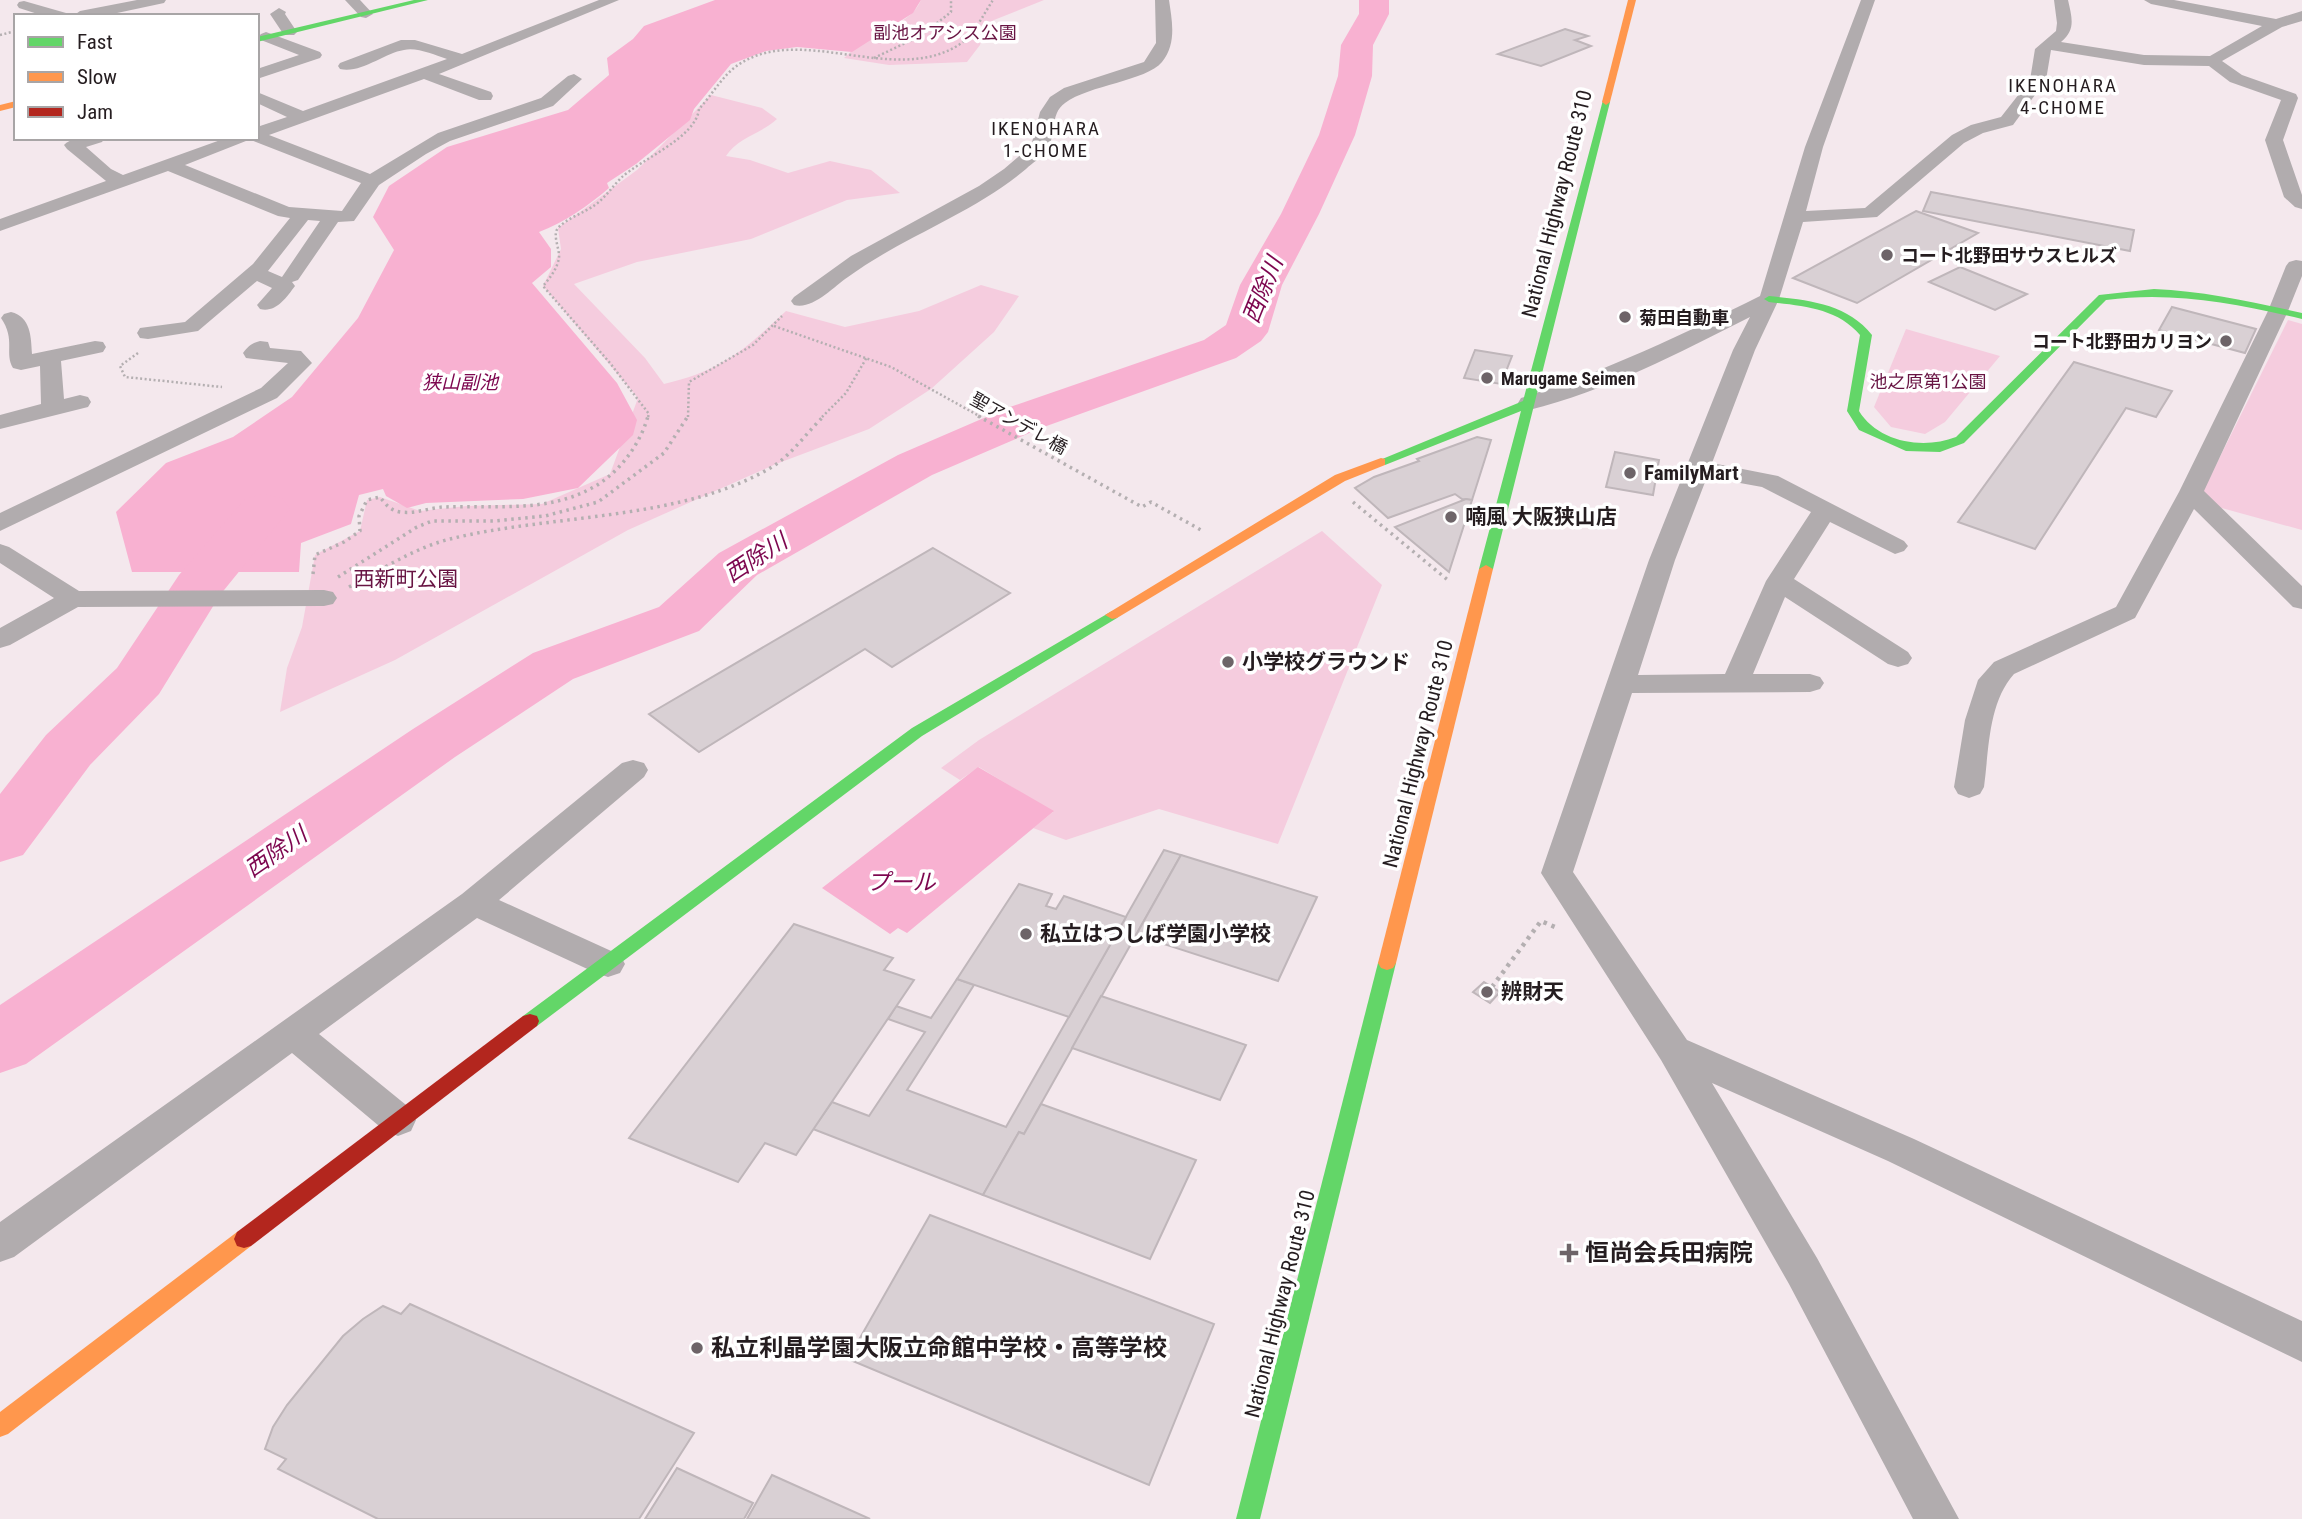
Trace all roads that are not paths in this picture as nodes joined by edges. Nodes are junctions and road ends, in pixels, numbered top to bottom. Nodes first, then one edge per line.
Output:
1 (159, 0) edge
2 (352, 0) edge
3 (425, 0) edge
4 (612, 0) edge
5 (1162, 0) edge
6 (1632, 0) edge
7 (1868, 0) edge
8 (2061, 0) edge
9 (2151, 0) edge
10 (16, 3) edge
11 (276, 5) edge
12 (54, 14) edge
13 (90, 14) edge
14 (366, 14) junction
15 (2302, 16) edge
16 (2277, 24) junction
17 (289, 32) junction
18 (262, 38) edge
19 (2047, 45) junction
20 (463, 59) junction
21 (2214, 61) junction
22 (346, 65) dead end
23 (259, 73) edge
24 (424, 75) junction
25 (574, 79) dead end
26 (485, 96) dead end
27 (260, 100) edge
28 (302, 117) junction
29 (259, 134) edge
30 (259, 136) edge
31 (89, 140) edge
32 (196, 140) edge
33 (238, 140) edge
34 (216, 148) junction
35 (170, 165) junction
36 (372, 181) junction
37 (123, 182) junction
38 (2302, 203) edge
39 (303, 214) junction
40 (333, 216) junction
41 (1795, 217) junction
42 (0, 225) edge
43 (2302, 267) edge
44 (255, 272) junction
45 (291, 276) dead end
46 (1769, 299) junction
47 (801, 301) road end
48 (267, 305) dead end
49 (2278, 311) junction
50 (2302, 316) edge
51 (21, 324) dead end
52 (148, 333) dead end
53 (95, 347) dead end
54 (260, 347) dead end
55 (50, 358) junction
56 (11, 365) edge
57 (80, 402) dead end
58 (1530, 403) junction
59 (53, 408) junction
60 (0, 422) edge
61 (1698, 468) junction
62 (2191, 492) junction
63 (1825, 510) junction
64 (0, 523) edge
65 (1895, 546) dead end
66 (0, 552) edge
67 (1779, 581) junction
68 (316, 598) road end
69 (75, 599) junction
70 (2302, 601) edge
71 (0, 639) edge
72 (1898, 658) dead end
73 (1811, 683) dead end
74 (1620, 684) junction
75 (1735, 684) junction
76 (633, 770) dead end
77 (1969, 787) dead end
78 (474, 903) junction
79 (608, 964) junction
80 (293, 1033) junction
81 (1674, 1050) junction
82 (398, 1120) junction
83 (0, 1244) edge
84 (2302, 1342) edge
85 (0, 1426) edge
86 (1248, 1519) edge
87 (1937, 1519) edge

1 - 13 street
2 - 14 street
3 - 14 main road
4 - 20 street
5 - 47 street
6 - 58 main road, National Highway Route 310
7 - 41 street
8 - 19 street
9 - 16 street
10 - 12 street
11 - 17 street
14 - 17 main road
15 - 16 street
16 - 21 street
17 - 18 main road
18 - 23 street
19 - 21 street
19 - 41 street
20 - 22 street
20 - 24 street
21 - 38 street
24 - 26 street
24 - 28 street
25 - 36 street
27 - 28 street
28 - 29 street
30 - 36 street
31 - 37 street
32 - 34 street
33 - 34 street
34 - 35 street
35 - 37 street
35 - 39 street
36 - 40 street
37 - 42 street
39 - 40 street
39 - 44 street
40 - 45 street
41 - 46 street
43 - 49 street
44 - 48 street
44 - 52 street
46 - 49 main road
46 - 58 street
46 - 61 street
49 - 50 main road
49 - 62 street
51 - 56 street
53 - 55 street
54 - 64 street
55 - 56 street
55 - 59 street
57 - 59 street
58 - 79 main road
58 - 86 main road, National Highway Route 310
59 - 60 street
61 - 63 street
61 - 74 street
62 - 70 street
62 - 77 street
63 - 65 street
63 - 67 street
66 - 69 street
67 - 72 street
67 - 75 street
68 - 69 street
69 - 71 street
73 - 75 street
74 - 75 street
74 - 81 street
76 - 78 street
78 - 79 street
78 - 80 street
79 - 82 main road
80 - 82 street
80 - 83 street
81 - 84 street
81 - 87 street
82 - 85 main road

